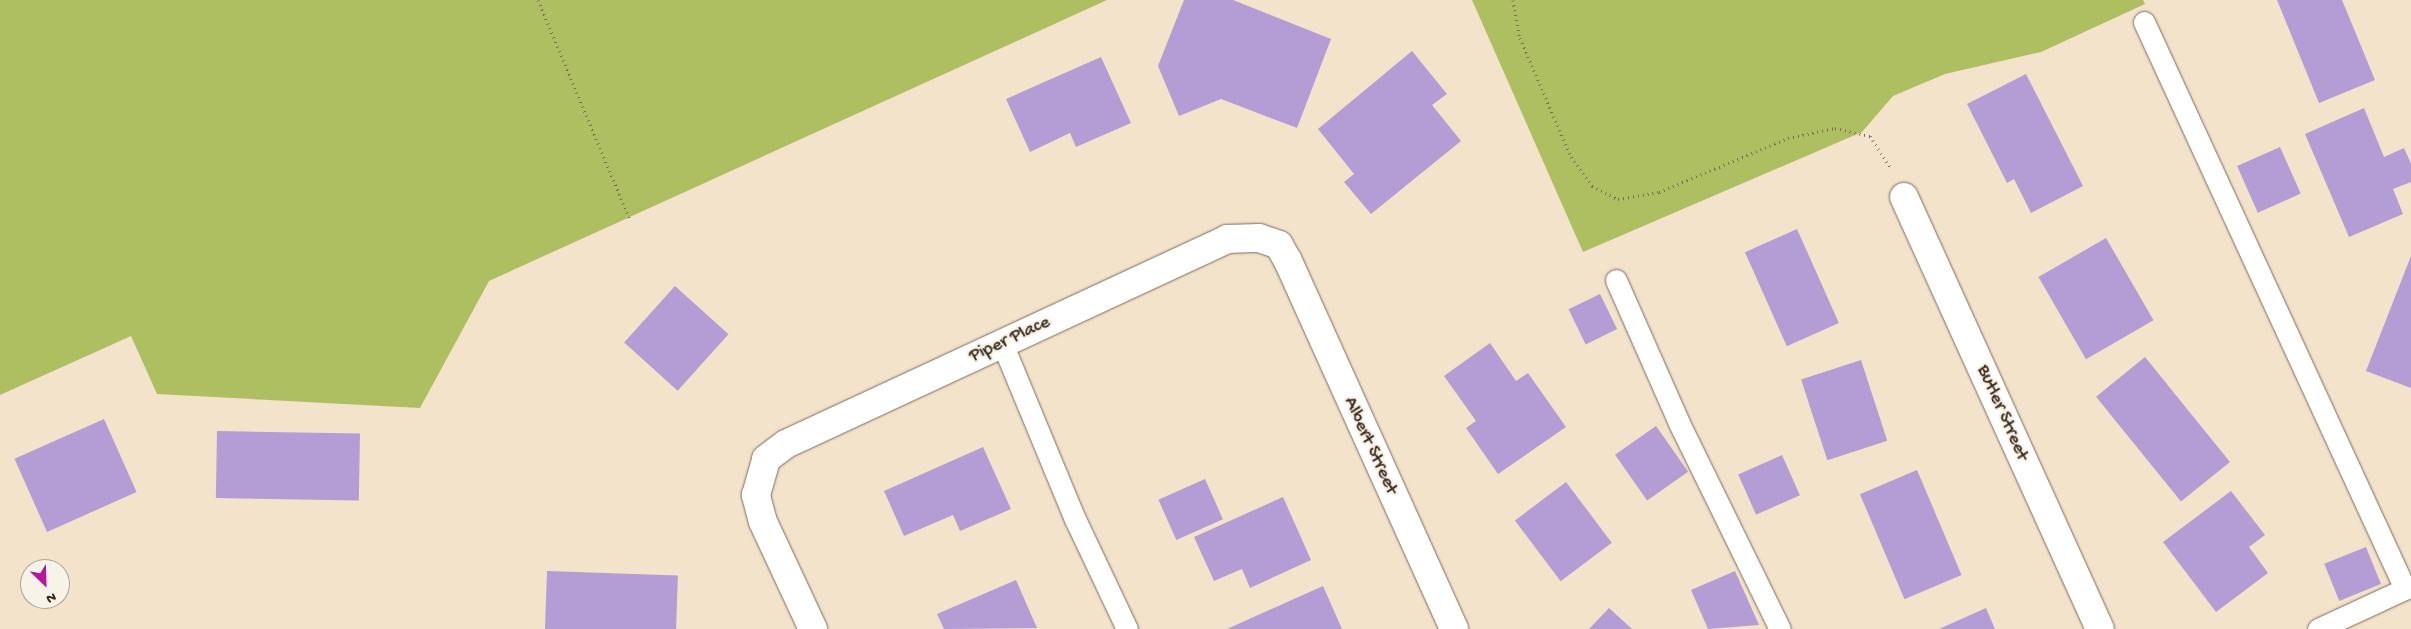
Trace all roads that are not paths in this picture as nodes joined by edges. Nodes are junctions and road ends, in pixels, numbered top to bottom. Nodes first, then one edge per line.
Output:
1 (2144, 22) dead end
2 (1904, 197) road end
3 (1288, 261) joint
4 (1616, 280) dead end
5 (1002, 344) junction
6 (2408, 588) edge
7 (813, 629) edge
8 (1127, 629) edge
9 (1454, 629) edge
10 (1780, 629) edge
11 (2100, 629) edge
12 (2318, 629) edge

1 - 6 lane
2 - 11 street, Butler Street
3 - 5 street, Piper Place
3 - 9 street, Albert Street
4 - 10 lane
5 - 7 street, Piper Place
5 - 8 lane
6 - 12 lane

